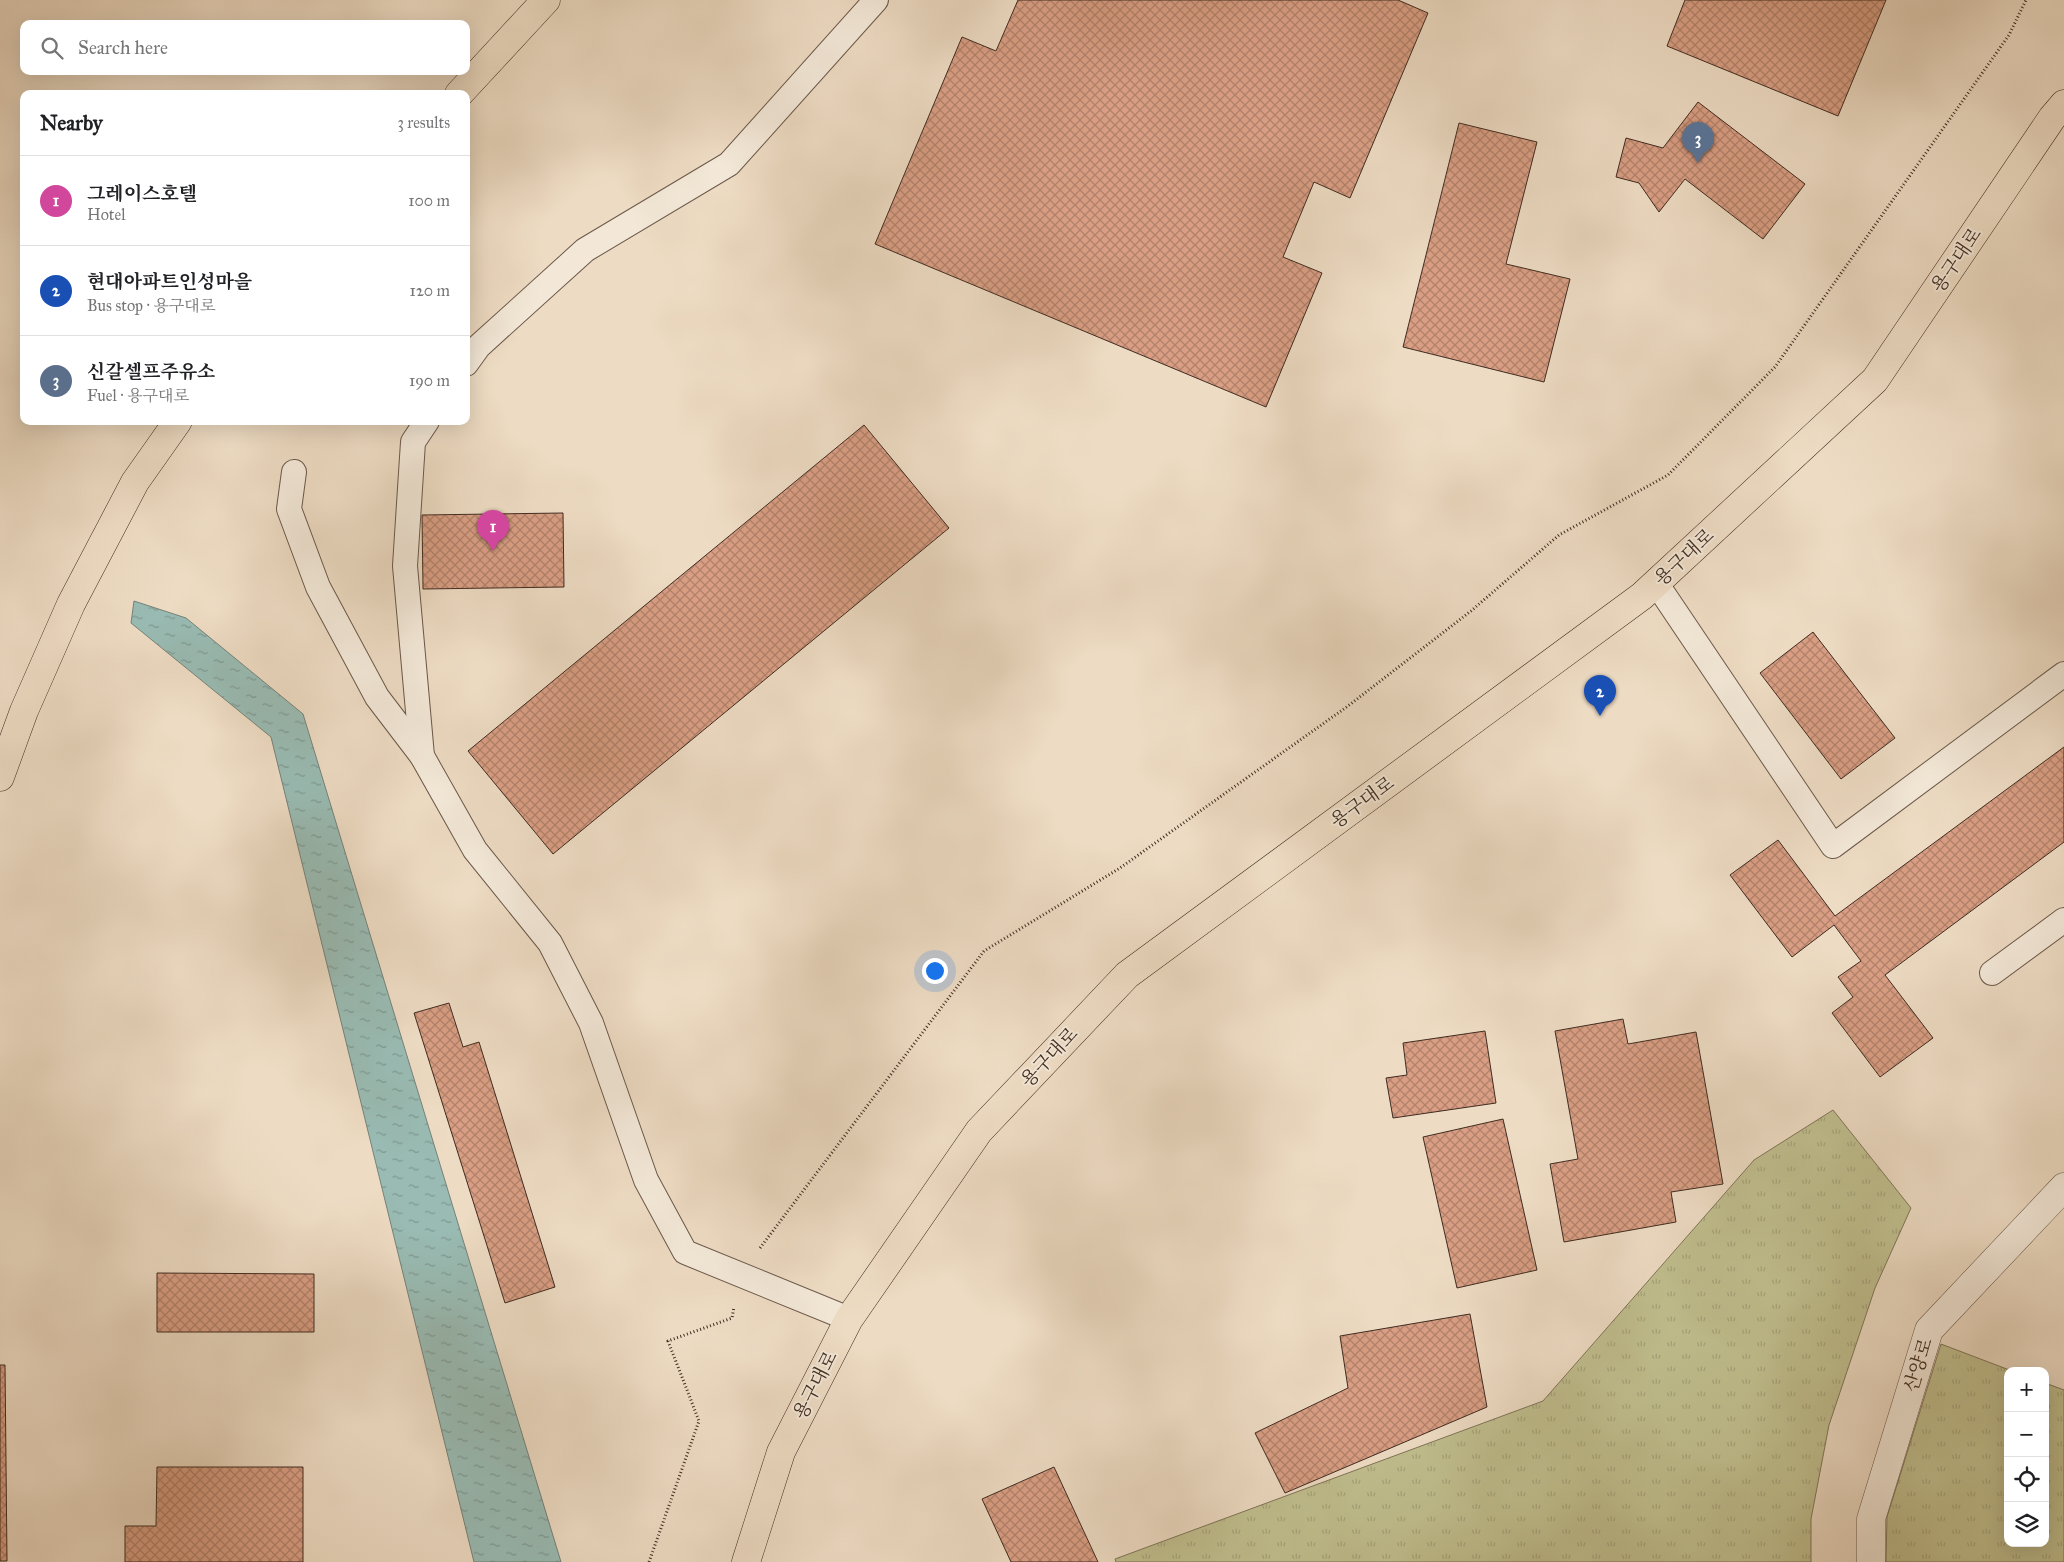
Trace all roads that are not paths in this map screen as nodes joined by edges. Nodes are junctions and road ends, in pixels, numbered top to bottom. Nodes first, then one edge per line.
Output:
1 (546, 0) edge
2 (876, 0) edge
3 (463, 90) edge
4 (2064, 104) edge
5 (470, 358) edge
6 (175, 425) edge
7 (424, 425) edge
8 (294, 472) dead end
9 (1656, 582) junction
10 (2064, 674) edge
11 (422, 756) junction
12 (0, 777) edge
13 (2064, 920) edge
14 (1992, 973) dead end
15 (2064, 1188) edge
16 (849, 1319) junction
17 (746, 1562) edge
18 (1871, 1562) edge

1 - 3 main road
2 - 5 lane
4 - 9 main road, 용구대로
6 - 12 main road
7 - 11 lane
8 - 11 lane
9 - 10 lane
9 - 16 main road, 용구대로
11 - 16 lane
13 - 14 lane
15 - 18 street, 산양로
16 - 17 main road, 용구대로

